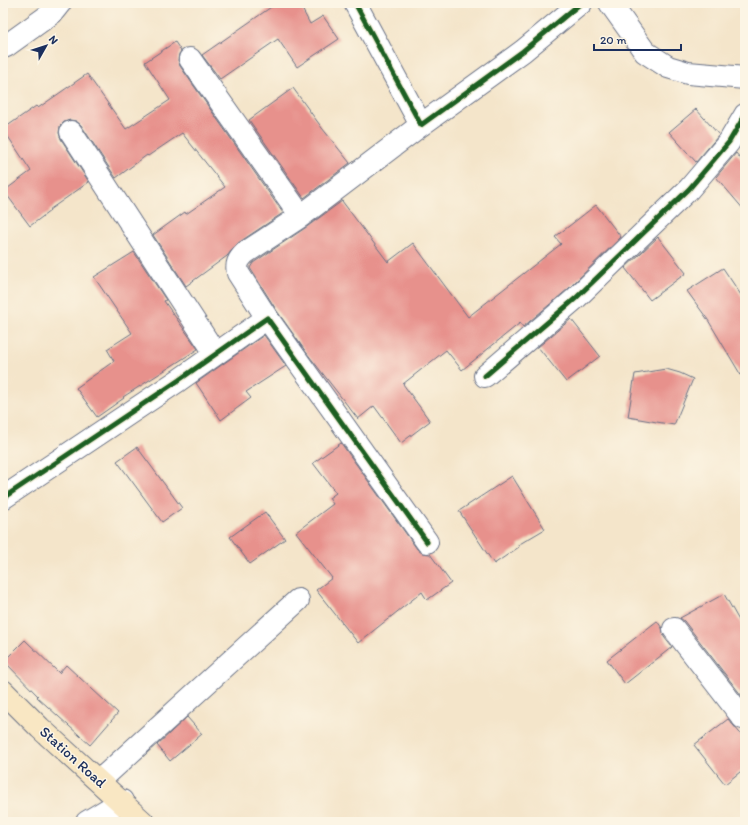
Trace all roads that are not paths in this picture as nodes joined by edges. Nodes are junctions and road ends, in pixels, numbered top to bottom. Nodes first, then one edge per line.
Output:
1 (60, 3) edge
2 (355, 3) edge
3 (581, 3) edge
4 (610, 3) edge
5 (3, 47) edge
6 (190, 59) dead end
7 (745, 78) edge
8 (745, 115) edge
9 (421, 125) junction
10 (71, 132) dead end
11 (301, 216) junction
12 (267, 318) junction
13 (215, 353) junction
14 (485, 376) dead end
15 (3, 498) edge
16 (427, 542) dead end
17 (298, 600) dead end
18 (674, 629) dead end
19 (3, 691) edge
20 (744, 719) edge
21 (99, 781) junction
22 (122, 801) junction
23 (86, 822) edge
24 (143, 822) edge

1 - 5 street
2 - 9 street
3 - 9 street
4 - 7 street
6 - 11 street
8 - 14 street
9 - 11 street
10 - 13 street
11 - 12 street
12 - 13 street
12 - 16 street
13 - 15 street
17 - 21 street
18 - 20 street
19 - 21 main road, Station Road
21 - 22 main road, Station Road
22 - 23 street
22 - 24 main road, Station Road

